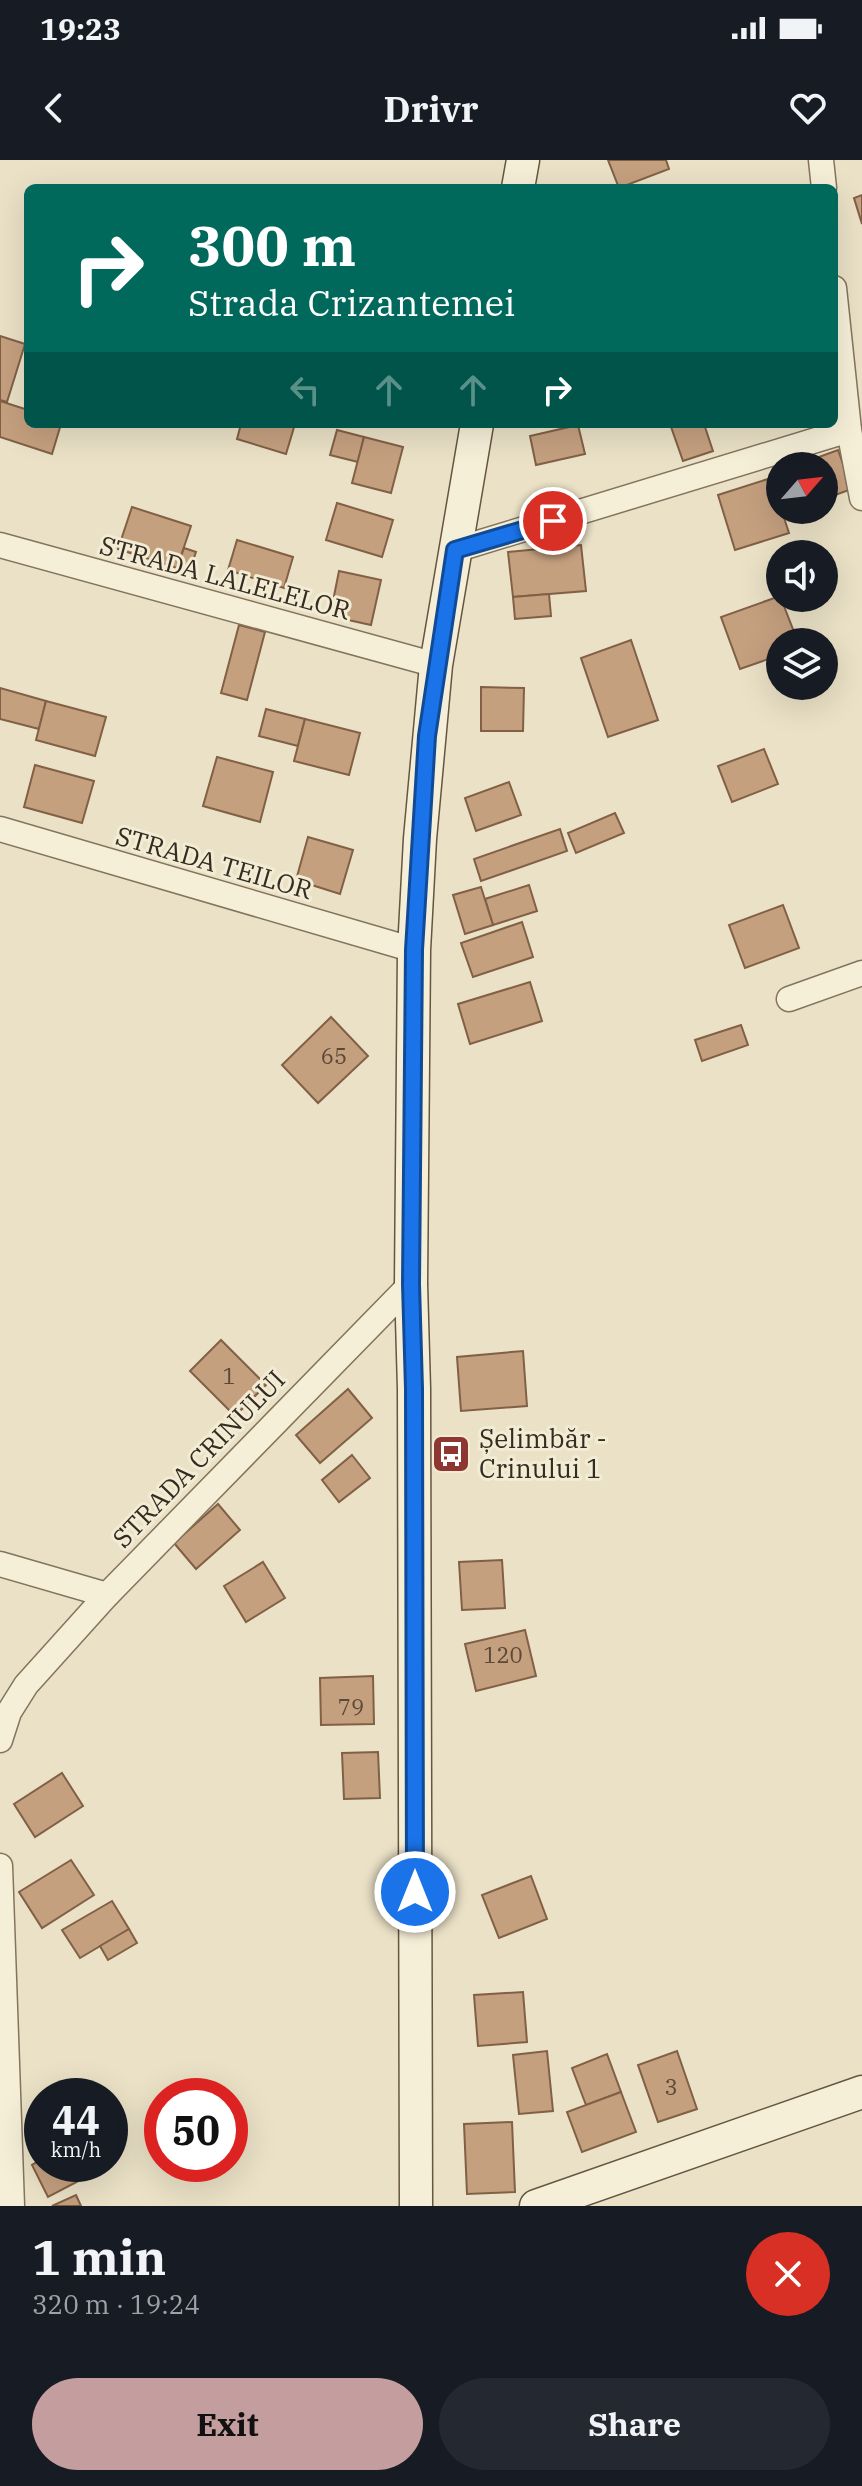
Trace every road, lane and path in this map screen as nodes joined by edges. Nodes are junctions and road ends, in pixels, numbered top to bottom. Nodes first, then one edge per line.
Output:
1 (523, 160) edge
2 (821, 160) edge
3 (519, 184) edge
4 (824, 184) edge
5 (838, 326) edge
6 (476, 428) edge
7 (849, 430) junction
8 (862, 498) edge
9 (0, 545) edge
10 (455, 550) junction
11 (436, 665) junction
12 (0, 829) edge
13 (414, 950) junction
14 (862, 973) edge
15 (789, 999) dead end
16 (411, 1284) junction
17 (0, 1564) edge
18 (107, 1595) junction
19 (0, 1740) edge
20 (0, 1866) edge
21 (862, 2092) edge
22 (8, 2203) edge
23 (416, 2206) edge
24 (536, 2206) edge

1 - 3 main road
2 - 4 street
5 - 7 street
6 - 10 main road
7 - 8 street
7 - 10 street
9 - 11 street, STRADA LALELELOR
10 - 11 main road
11 - 13 main road
12 - 13 street, STRADA TEILOR
13 - 16 main road
14 - 15 street
16 - 18 street, STRADA CRINULUI
16 - 23 main road
17 - 18 street
18 - 19 street, STRADA CRINULUI
20 - 22 street
21 - 24 main road

